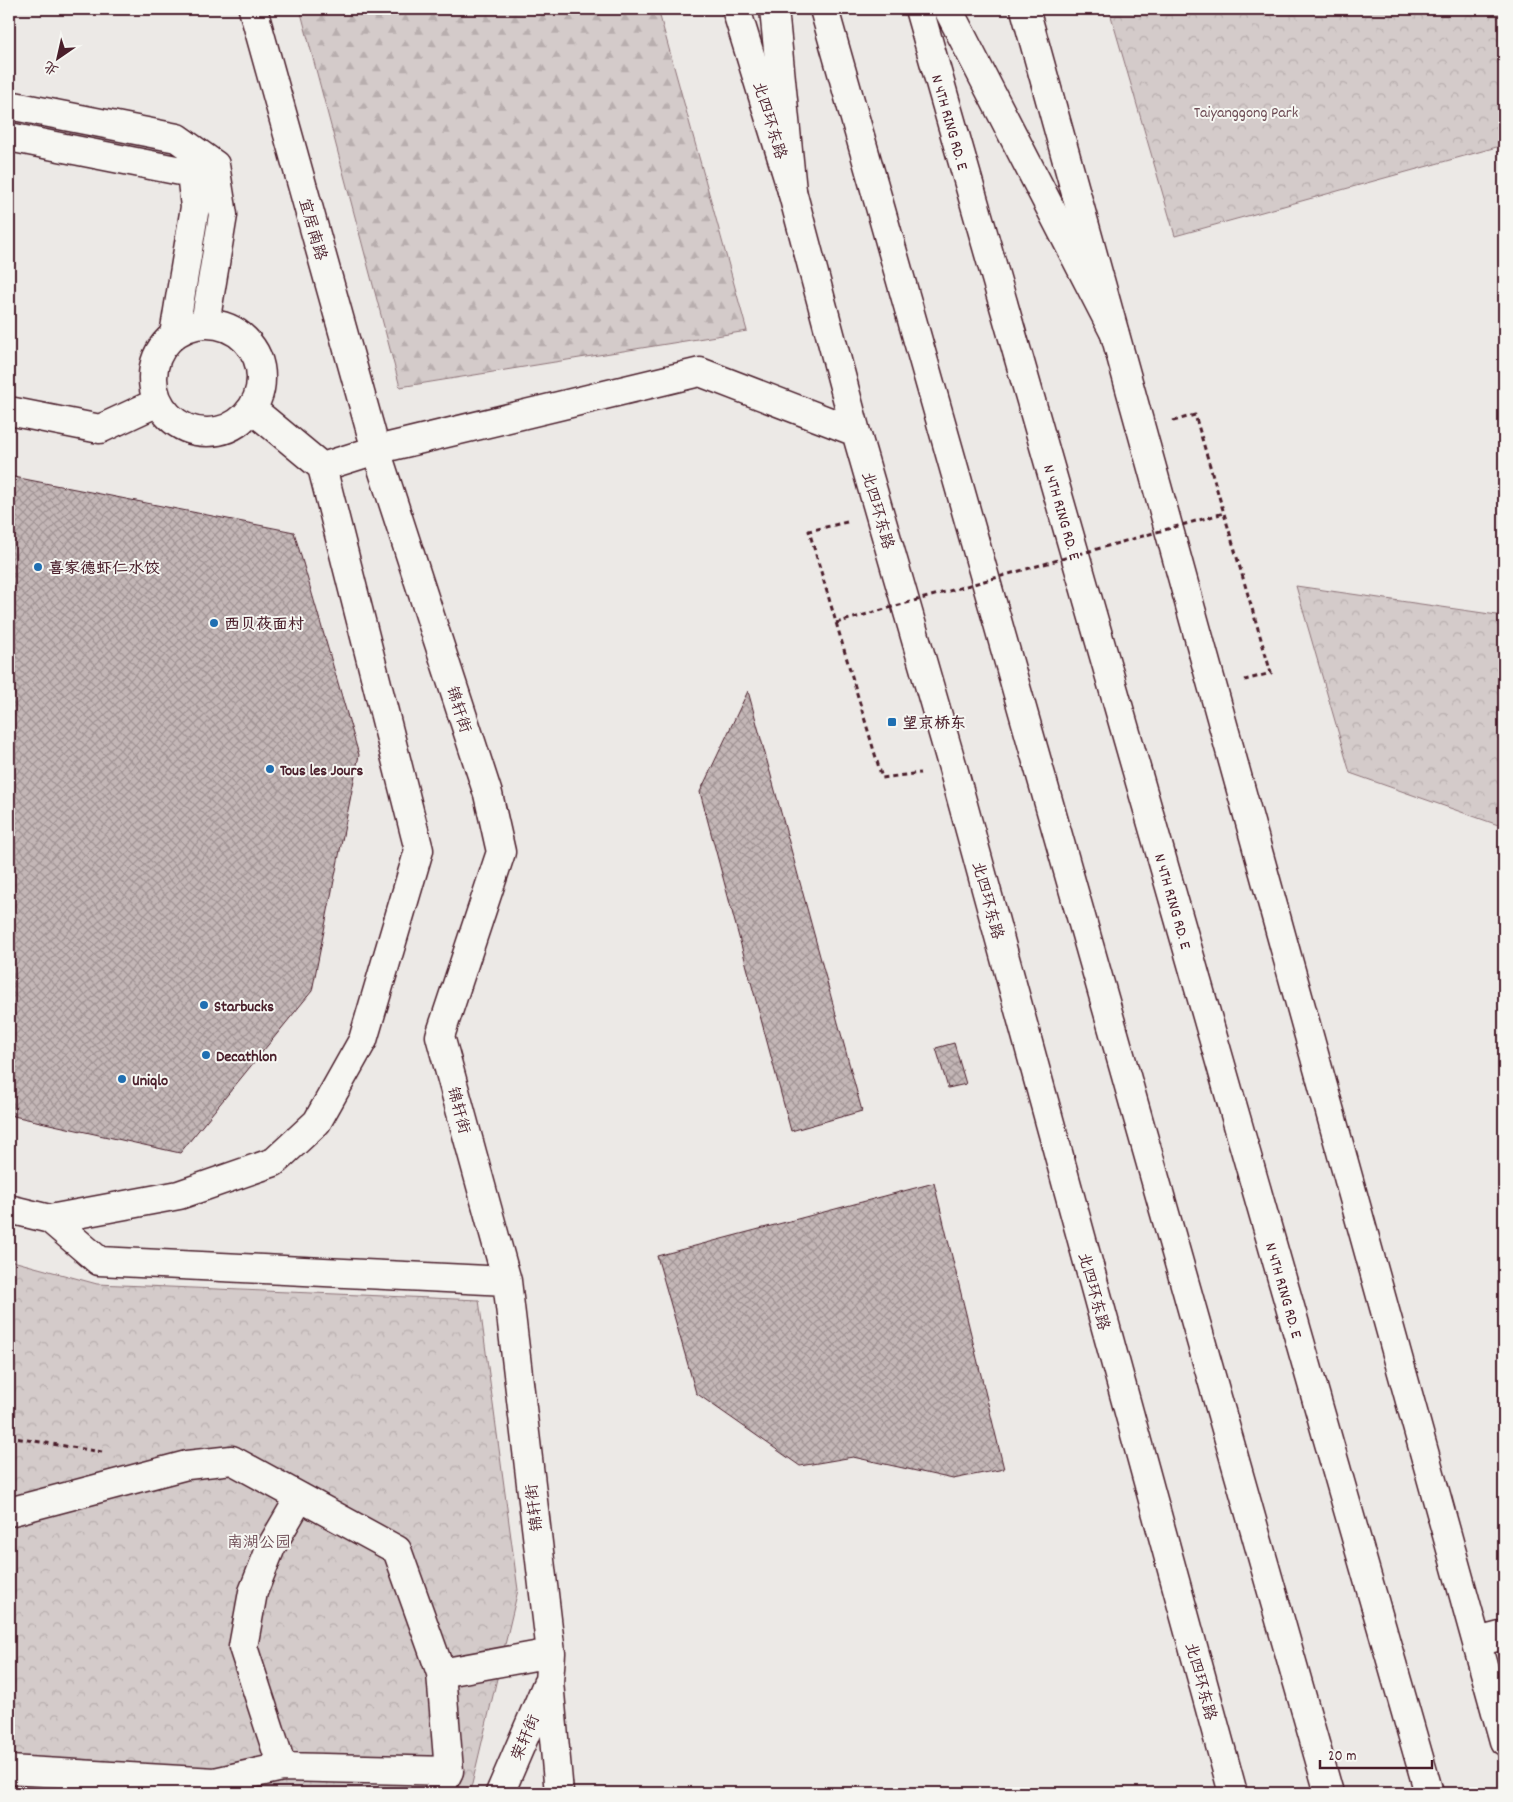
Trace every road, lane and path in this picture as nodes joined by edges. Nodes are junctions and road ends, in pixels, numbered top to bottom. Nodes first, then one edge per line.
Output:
1 (253, 9) edge
2 (736, 9) edge
3 (774, 9) edge
4 (824, 9) edge
5 (919, 9) edge
6 (948, 9) edge
7 (1025, 9) edge
8 (9, 105) edge
9 (9, 137) edge
10 (792, 191) junction
11 (205, 324) junction
12 (1114, 332) junction
13 (174, 335) junction
14 (158, 402) junction
15 (252, 409) junction
16 (9, 411) edge
17 (1196, 415) dead end
18 (856, 432) junction
19 (376, 450) junction
20 (322, 466) junction
21 (1224, 513) junction
22 (880, 515) junction
23 (836, 623) junction
24 (1271, 673) dead end
25 (882, 778) dead end
26 (9, 1209) edge
27 (50, 1219) junction
28 (507, 1281) junction
29 (300, 1497) junction
30 (9, 1512) edge
31 (1504, 1635) edge
32 (1477, 1642) junction
33 (550, 1653) junction
34 (441, 1673) junction
35 (548, 1682) junction
36 (1504, 1741) edge
37 (282, 1766) junction
38 (9, 1770) edge
39 (444, 1782) edge
40 (500, 1793) edge
41 (559, 1793) edge
42 (1233, 1793) edge
43 (1329, 1793) edge
44 (1429, 1793) edge

1 - 19 main road, 宜居南路
2 - 10 main road, 北四环东路
3 - 10 main road
4 - 43 main road
5 - 44 main road, N 4TH RING RD. E
6 - 12 main road
7 - 12 main road
8 - 11 main road
9 - 13 main road
10 - 18 main road, 北四环东路
11 - 13 main road
11 - 15 main road
12 - 32 main road
13 - 14 main road
14 - 15 main road
14 - 16 main road
15 - 20 main road
17 - 21 path
18 - 19 main road
18 - 22 main road, 北四环东路
19 - 20 main road
19 - 28 main road, 锦轩街
20 - 27 main road
21 - 23 path, bridge
21 - 24 path
22 - 23 path
22 - 42 main road, 北四环东路
23 - 25 path
26 - 27 main road
27 - 28 main road
28 - 33 main road, 锦轩街
29 - 30 main road
29 - 34 main road
29 - 37 main road
31 - 32 main road
32 - 36 main road
33 - 34 main road
33 - 35 main road, 锦轩街
34 - 39 main road
35 - 40 main road, 荣轩街
35 - 41 main road, 锦轩街
37 - 38 main road
37 - 39 main road

